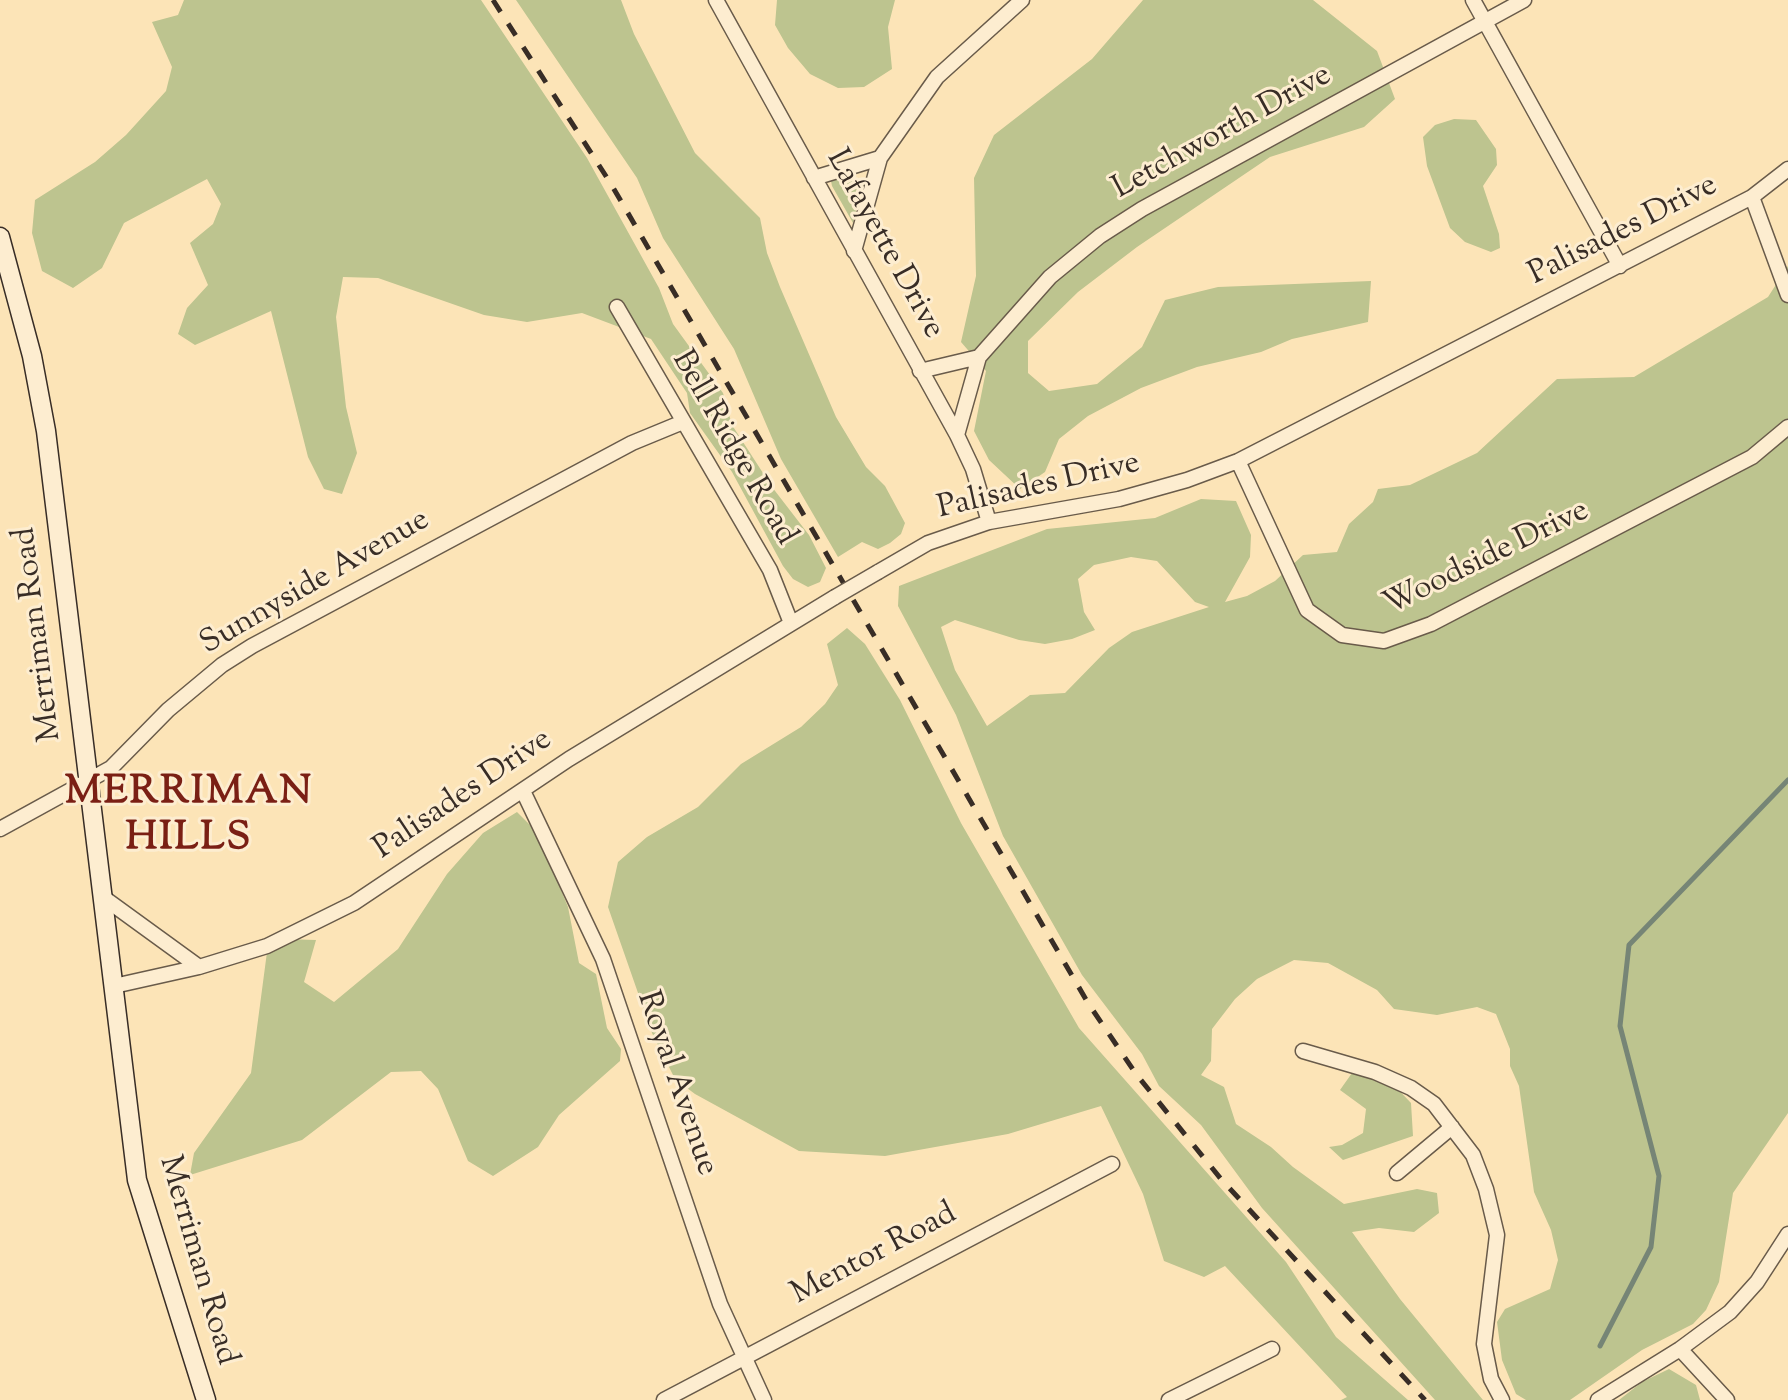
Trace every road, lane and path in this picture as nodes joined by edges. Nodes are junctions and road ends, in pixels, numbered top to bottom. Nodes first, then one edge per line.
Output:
1 (716, 0) edge
2 (1022, 0) edge
3 (1473, 0) edge
4 (1524, 0) edge
5 (1484, 21) junction
6 (880, 158) junction
7 (1788, 169) edge
8 (814, 178) junction
9 (1752, 197) junction
10 (0, 237) edge
11 (854, 251) junction
12 (1620, 266) junction
13 (1788, 295) edge
14 (617, 307) dead end
15 (979, 357) junction
16 (920, 371) junction
17 (683, 422) junction
18 (1788, 427) edge
19 (957, 435) junction
20 (1238, 461) junction
21 (989, 522) junction
22 (791, 623) junction
23 (88, 782) junction
24 (523, 791) junction
25 (0, 829) edge
26 (104, 898) junction
27 (199, 967) junction
28 (114, 986) junction
29 (1303, 1051) dead end
30 (1452, 1127) junction
31 (1112, 1164) dead end
32 (1397, 1173) dead end
33 (1788, 1234) edge
34 (1272, 1349) dead end
35 (1680, 1349) junction
36 (742, 1359) junction
37 (206, 1400) edge
38 (664, 1400) edge
39 (764, 1400) edge
40 (1169, 1400) edge
41 (1502, 1400) edge
42 (1598, 1400) edge
43 (1727, 1400) edge

1 - 8 street, Lafayette Drive
2 - 6 street
3 - 5 street
4 - 5 street, Letchworth Drive
5 - 12 street
5 - 15 street, Letchworth Drive
6 - 8 street
6 - 11 street
7 - 9 street, Palisades Drive
8 - 11 street, Lafayette Drive
9 - 12 street, Palisades Drive
9 - 13 street
10 - 23 main road, Merriman Road
11 - 16 street, Lafayette Drive
12 - 20 street, Palisades Drive
14 - 17 street, Bell Ridge Road
15 - 16 street
15 - 19 street, Letchworth Drive
16 - 19 street, Lafayette Drive
17 - 22 street, Bell Ridge Road
17 - 23 street, Sunnyside Avenue
18 - 20 street, Woodside Drive
19 - 21 street, Lafayette Drive
20 - 21 street, Palisades Drive
21 - 22 street, Palisades Drive, bridge
22 - 24 street, Palisades Drive
23 - 25 street, Sunnyside Avenue
23 - 26 main road, Merriman Road
24 - 27 street, Palisades Drive
24 - 36 street, Royal Avenue
26 - 27 street
26 - 28 main road, Merriman Road
27 - 28 street, Palisades Drive
28 - 37 main road, Merriman Road
29 - 30 street
30 - 32 street
30 - 41 street
31 - 36 street, Mentor Road
33 - 35 street
34 - 40 street
35 - 42 street
35 - 43 street
36 - 38 street, Mentor Road
36 - 39 street, Royal Avenue

